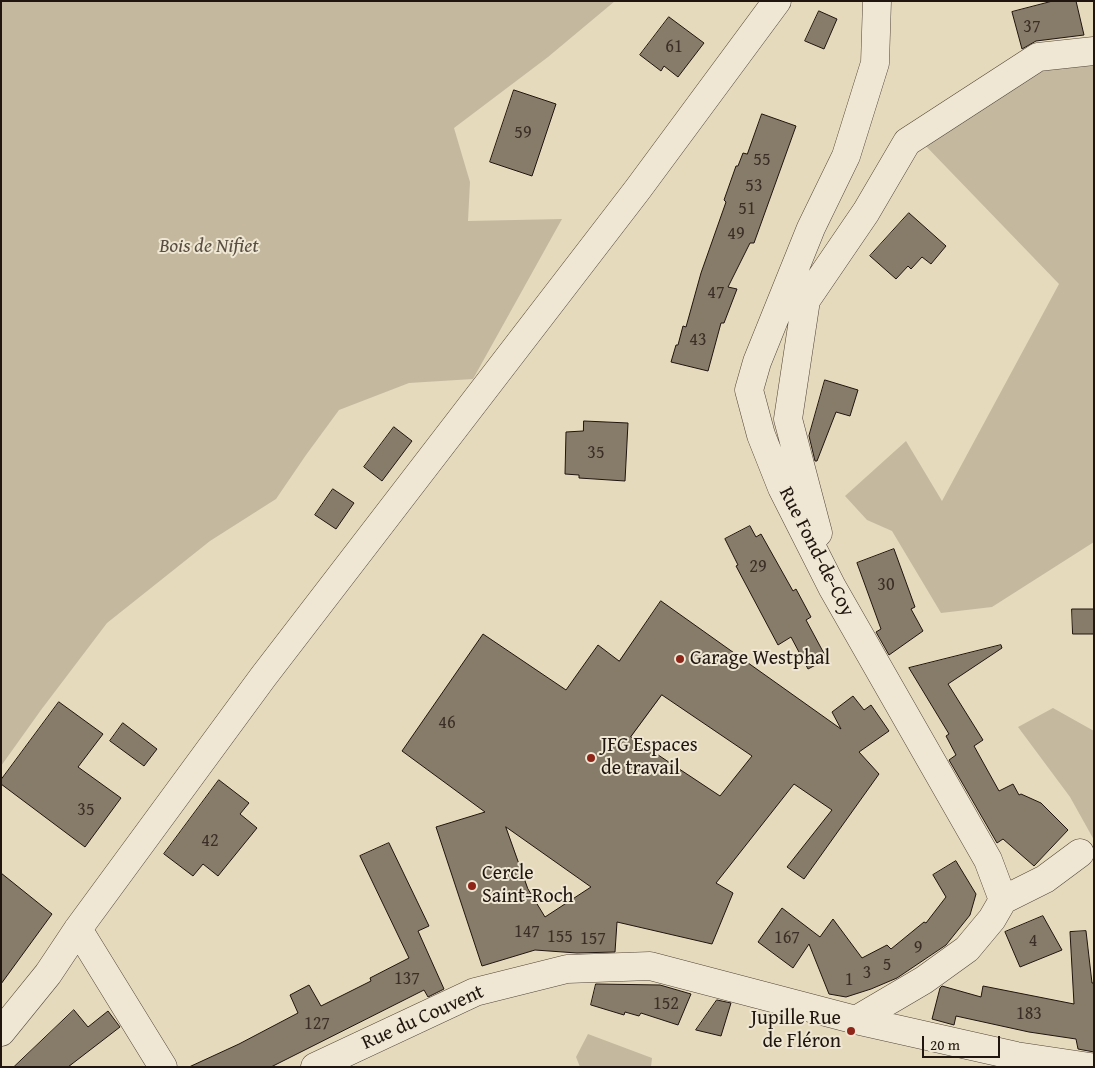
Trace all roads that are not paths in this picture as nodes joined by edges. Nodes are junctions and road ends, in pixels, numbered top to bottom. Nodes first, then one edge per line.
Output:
1 (777, 1) edge
2 (877, 1) edge
3 (1094, 50) edge
4 (832, 587) junction
5 (1080, 853) dead end
6 (1003, 900) junction
7 (78, 929) junction
8 (856, 1020) junction
9 (1, 1032) edge
10 (163, 1067) edge
11 (315, 1067) edge
12 (1090, 1067) edge

1 - 7 street
2 - 4 street, Rue Fond-de-Coy
3 - 4 street
4 - 6 street, Rue Fond-de-Coy
5 - 6 street
6 - 8 street
7 - 9 street
7 - 10 street
8 - 11 street, Rue du Couvent
8 - 12 street, Rue du Couvent

